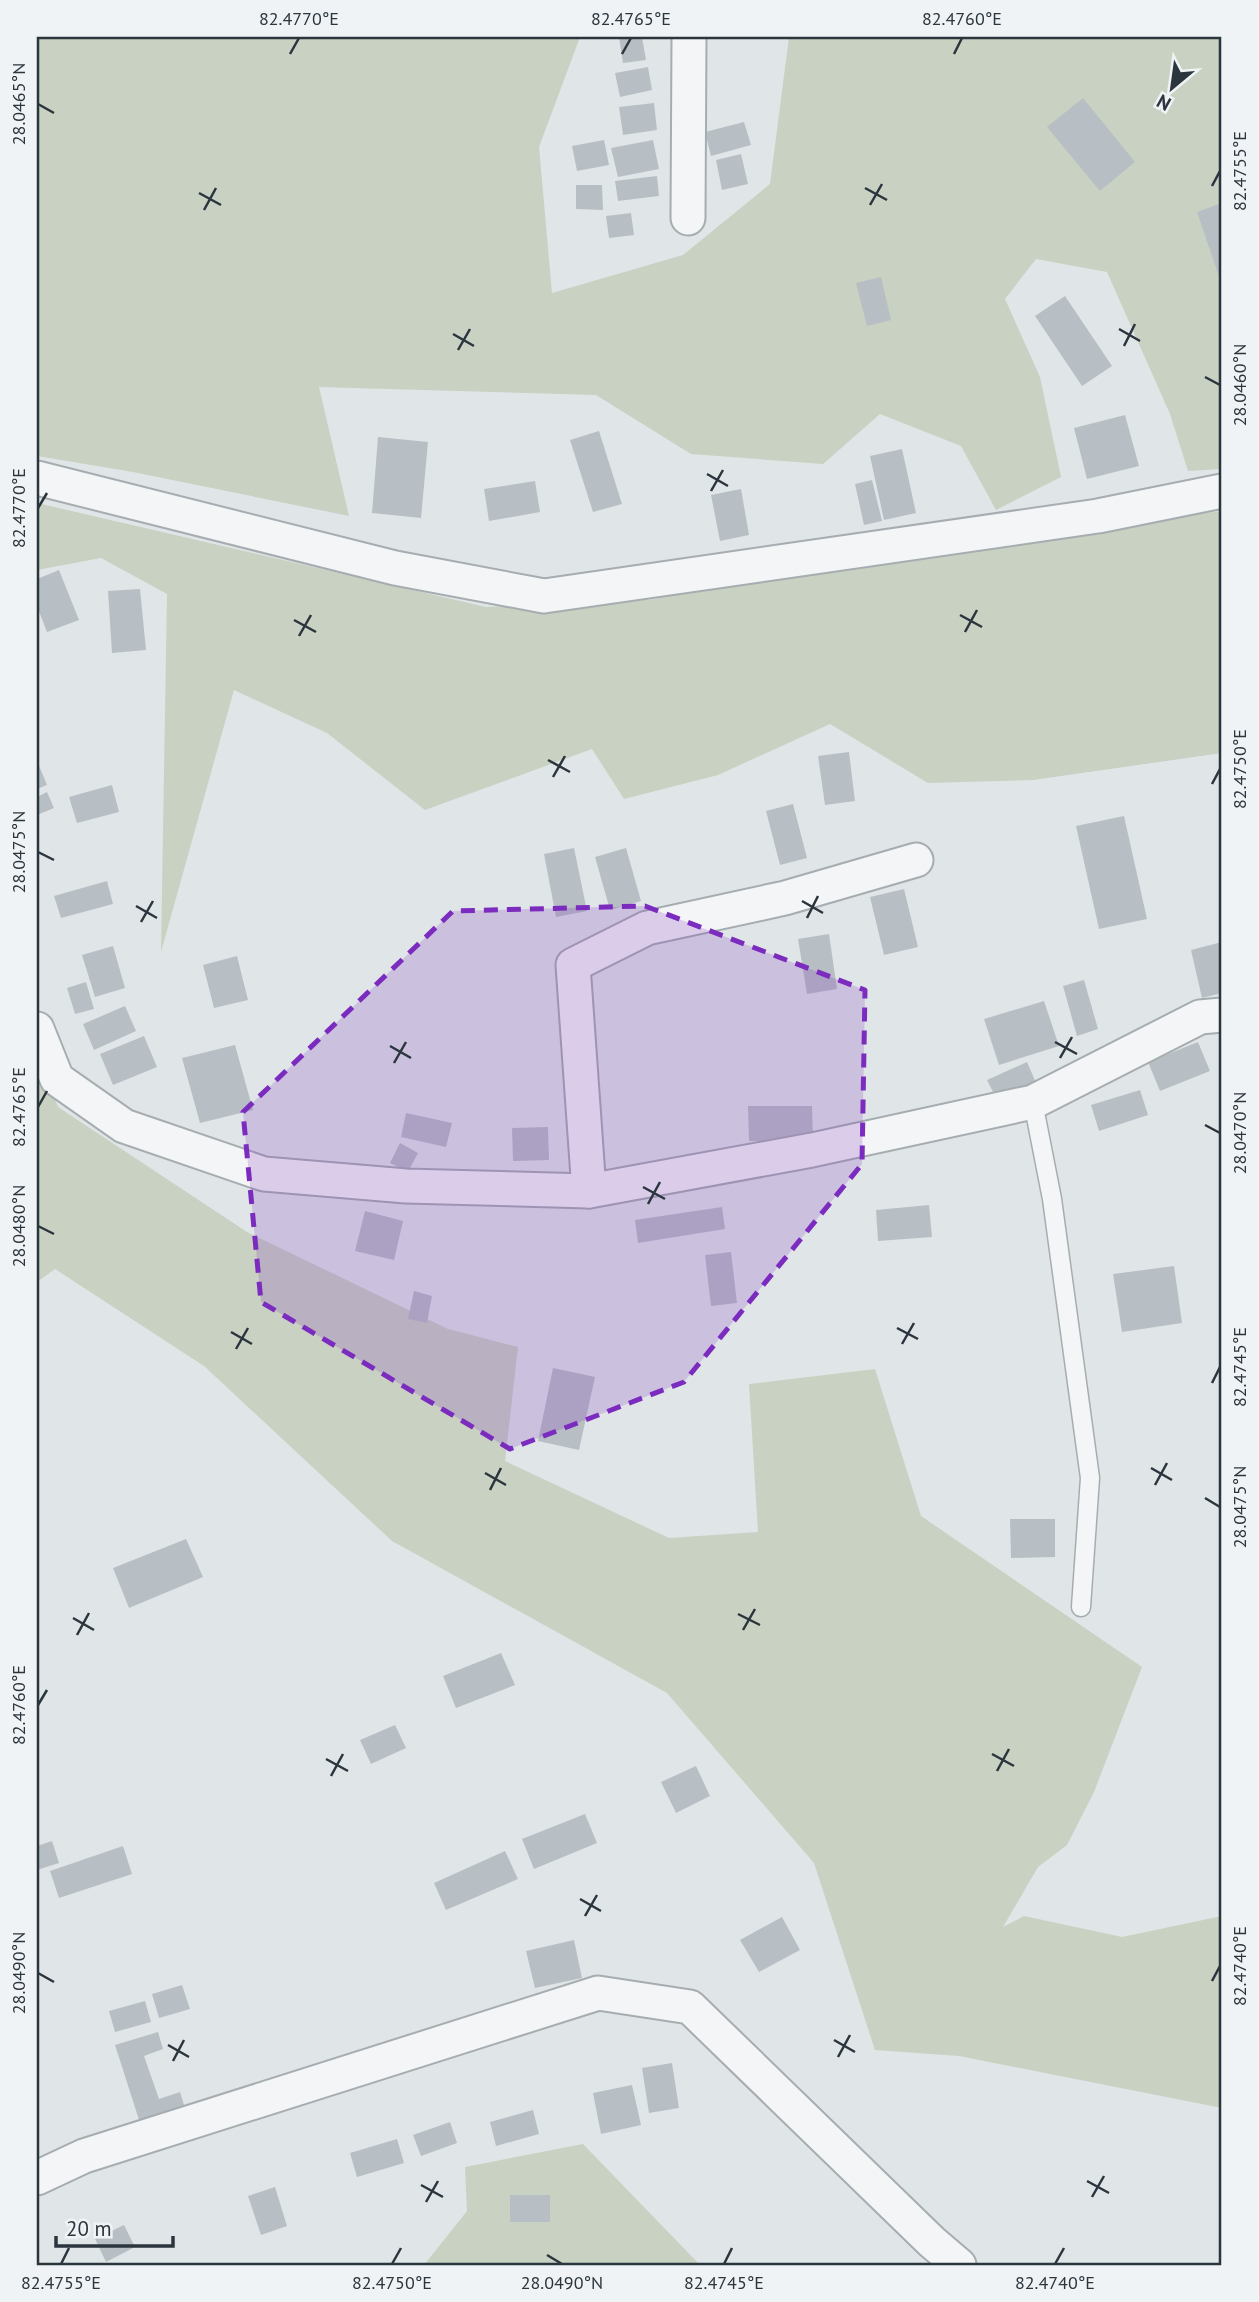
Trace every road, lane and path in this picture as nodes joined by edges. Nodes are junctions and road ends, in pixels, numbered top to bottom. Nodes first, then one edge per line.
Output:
1 (688, 37) edge
2 (688, 218) dead end
3 (37, 478) edge
4 (1222, 491) edge
5 (916, 860) dead end
6 (1222, 1015) edge
7 (37, 1029) edge
8 (1033, 1102) junction
9 (590, 1191) junction
10 (1081, 1607) dead end
11 (37, 2178) edge
12 (959, 2265) edge

1 - 2 street
3 - 4 street
5 - 9 street
6 - 8 street
7 - 9 street
8 - 9 street
8 - 10 lane
11 - 12 street

